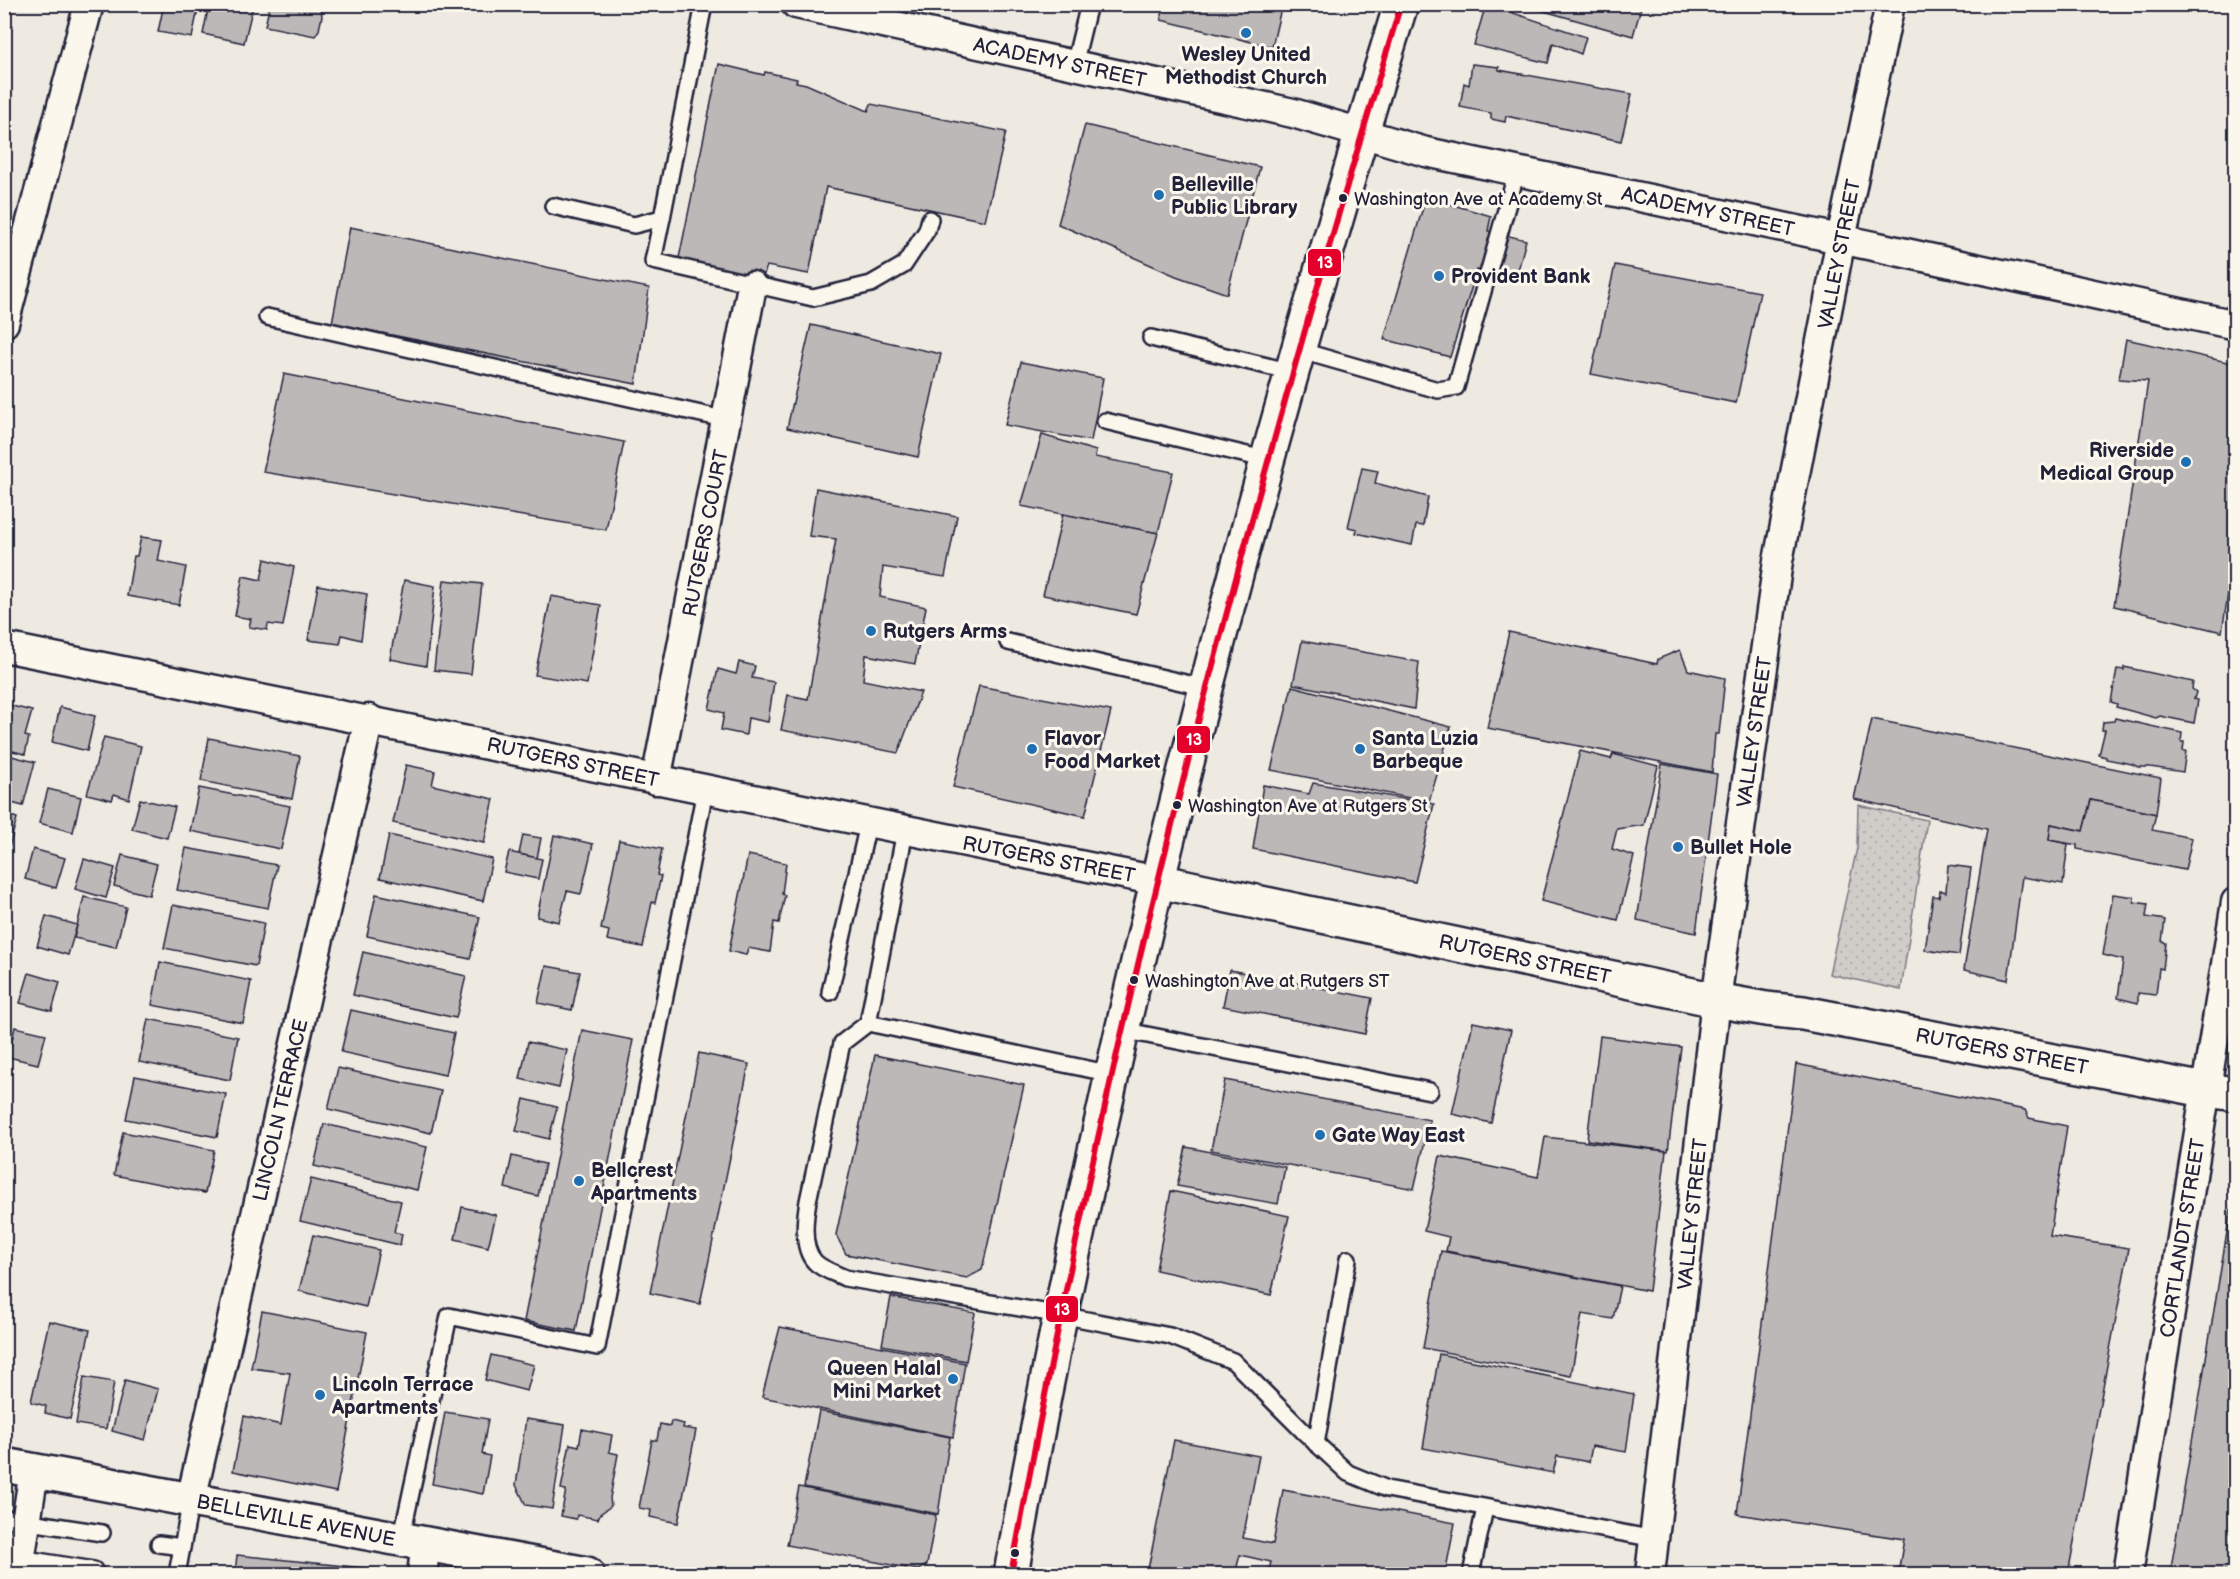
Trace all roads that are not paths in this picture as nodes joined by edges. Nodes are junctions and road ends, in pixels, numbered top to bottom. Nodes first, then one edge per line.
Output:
1 (89, 4) edge
2 (704, 4) edge
3 (796, 4) edge
4 (1089, 4) edge
5 (1401, 4) edge
6 (1890, 4) edge
7 (1074, 65) junction
8 (1362, 133) junction
9 (1517, 171) junction
10 (553, 206) dead end
11 (662, 218) junction
12 (930, 219) dead end
13 (1841, 239) junction
14 (752, 286) junction
15 (267, 317) dead end
16 (4, 322) edge
17 (2235, 325) edge
18 (1151, 338) dead end
19 (1295, 361) junction
20 (728, 420) junction
21 (1105, 421) dead end
22 (1268, 460) junction
23 (1008, 642) dead end
24 (4, 647) edge
25 (1207, 688) junction
26 (369, 719) junction
27 (656, 780) junction
28 (705, 790) junction
29 (868, 824) junction
30 (905, 831) junction
31 (1158, 881) junction
32 (2235, 902) edge
33 (830, 992) dead end
34 (1716, 1000) junction
35 (868, 1023) junction
36 (1122, 1030) junction
37 (1112, 1074) junction
38 (1430, 1091) dead end
39 (2220, 1092) edge
40 (1348, 1259) dead end
41 (1061, 1315) junction
42 (1316, 1444) junction
43 (19, 1468) edge
44 (191, 1500) junction
45 (1485, 1508) junction
46 (15, 1519) edge
47 (102, 1533) dead end
48 (1655, 1539) junction
49 (159, 1544) dead end
50 (182, 1547) junction
51 (416, 1553) edge
52 (19, 1566) edge
53 (94, 1570) dead end
54 (177, 1575) edge
55 (587, 1575) edge
56 (1011, 1575) edge
57 (1471, 1575) edge
58 (1650, 1575) edge
59 (2128, 1575) edge

1 - 16 street
2 - 11 lane
3 - 7 street, ACADEMY STREET
4 - 7 lane
5 - 8 main road
6 - 13 street, VALLEY STREET
7 - 8 street, ACADEMY STREET
8 - 9 street, ACADEMY STREET
8 - 19 main road
9 - 13 street, ACADEMY STREET
9 - 19 lane
10 - 11 lane
11 - 14 lane
12 - 14 lane
13 - 17 street, ACADEMY STREET
13 - 34 street, VALLEY STREET
14 - 20 street, RUTGERS COURT
15 - 20 lane
18 - 19 lane
19 - 22 main road
20 - 27 street, RUTGERS COURT
21 - 22 lane
22 - 25 main road
23 - 25 lane
24 - 26 street, RUTGERS STREET
25 - 31 main road
26 - 27 street, RUTGERS STREET
26 - 44 street, LINCOLN TERRACE
27 - 28 street, RUTGERS STREET
28 - 29 street, RUTGERS STREET
28 - 51 lane
29 - 30 street, RUTGERS STREET
29 - 33 lane
30 - 31 street, RUTGERS STREET
30 - 35 lane
31 - 34 main road, RUTGERS STREET
31 - 36 main road
32 - 39 street, CORTLANDT STREET
34 - 39 main road, RUTGERS STREET
34 - 48 street, VALLEY STREET
35 - 37 lane
35 - 41 lane
36 - 37 main road
36 - 38 lane
37 - 41 main road
39 - 59 street, CORTLANDT STREET
40 - 42 lane
41 - 42 lane
41 - 56 main road
42 - 45 lane
43 - 44 main road, BELLEVILLE AVENUE
43 - 46 street
44 - 50 lane
44 - 51 main road, BELLEVILLE AVENUE
45 - 48 lane
45 - 57 lane
46 - 47 lane
46 - 52 street
48 - 58 street, VALLEY STREET
49 - 50 lane
50 - 54 lane
51 - 55 main road, BELLEVILLE AVENUE
52 - 53 lane

